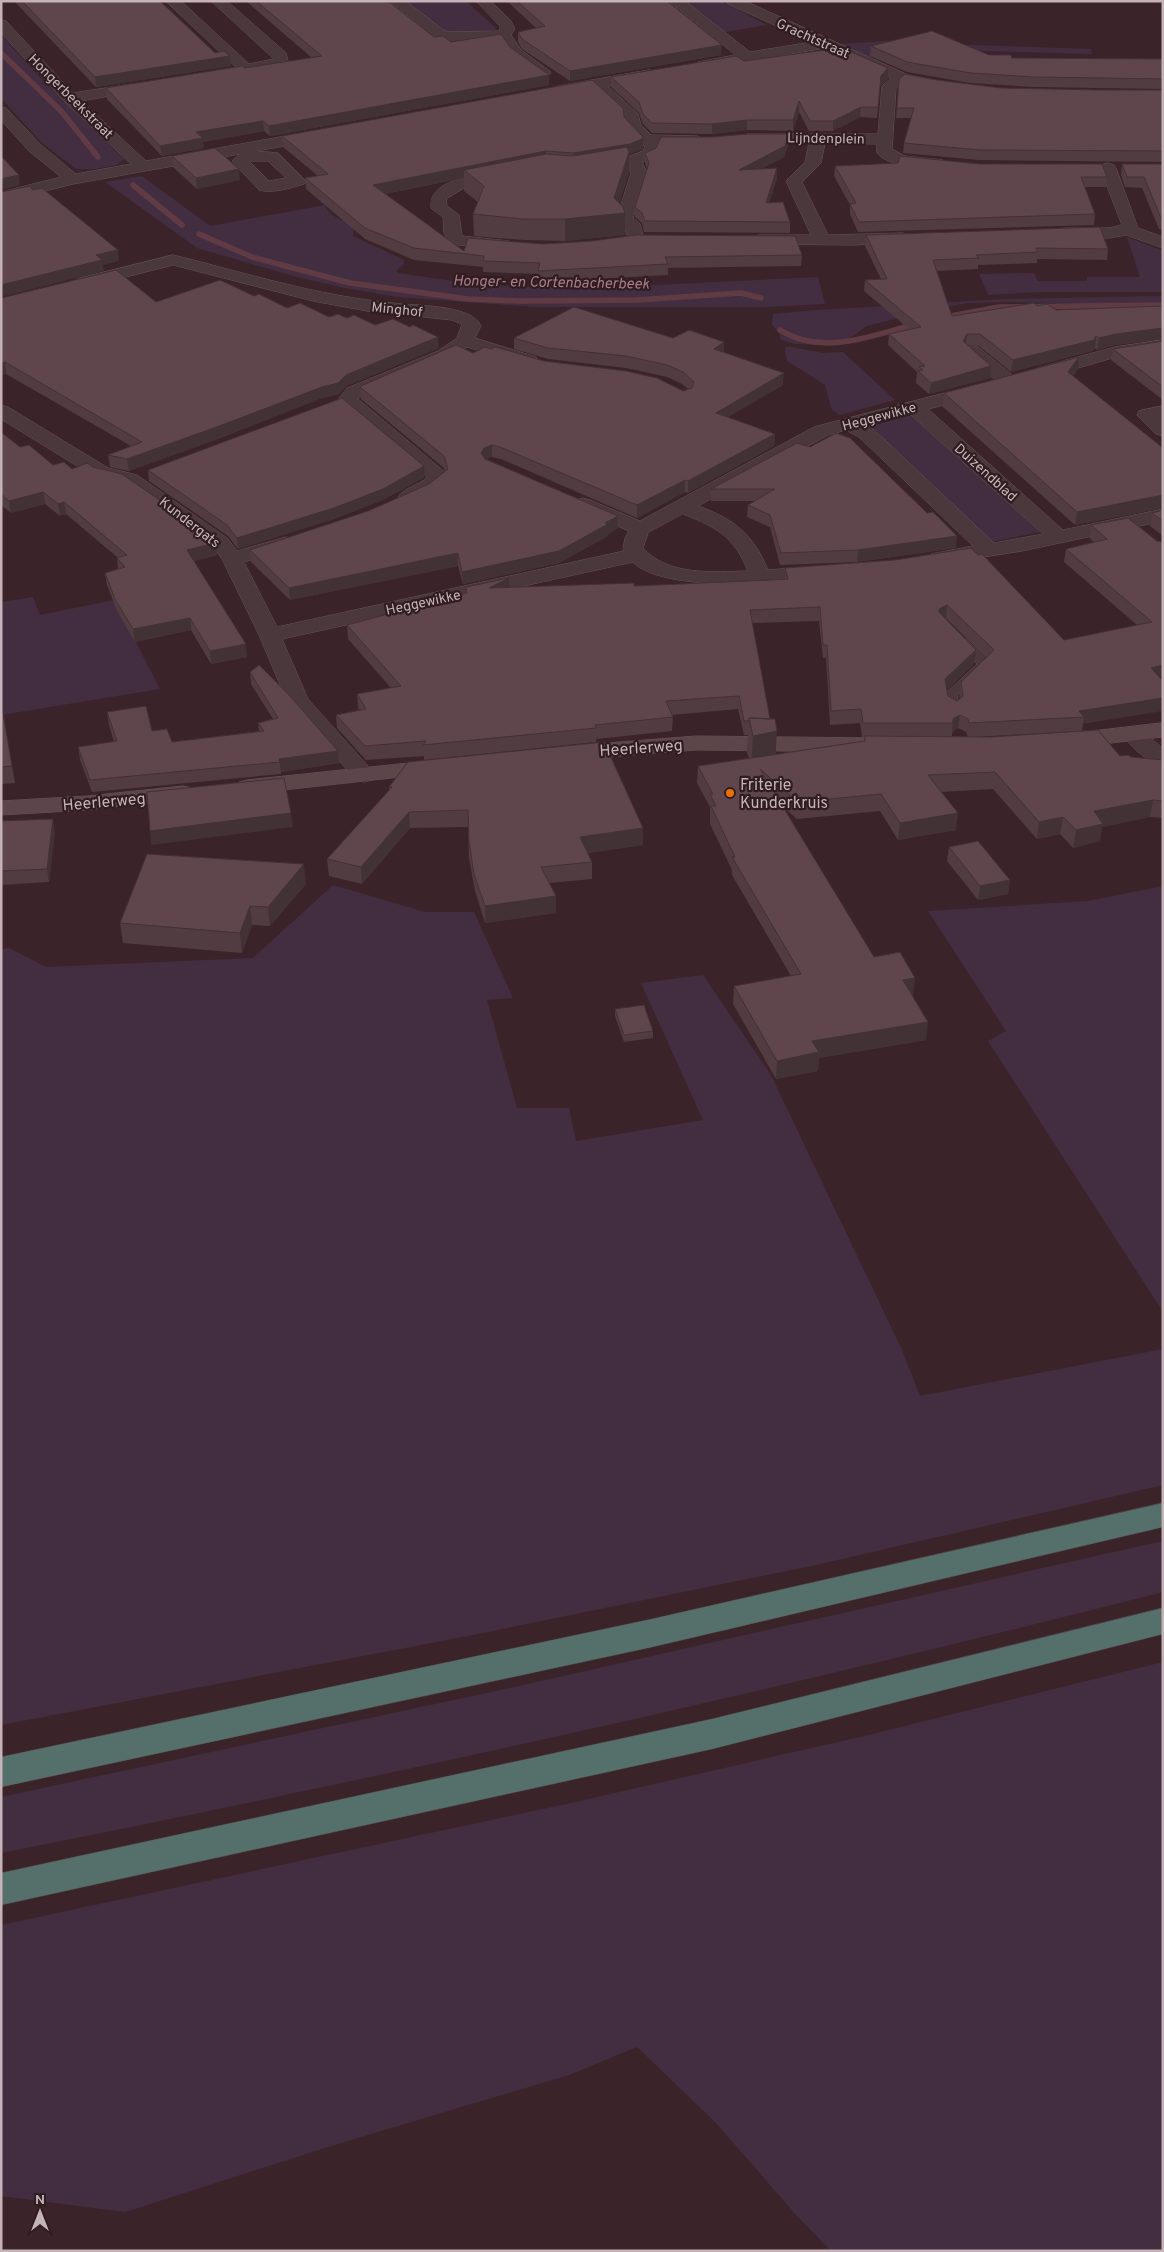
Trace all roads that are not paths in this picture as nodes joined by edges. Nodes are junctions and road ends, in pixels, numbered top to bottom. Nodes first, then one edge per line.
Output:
1 (173, 1) edge
2 (218, 1) edge
3 (397, 1) edge
4 (483, 1) edge
5 (676, 1) edge
6 (732, 1) edge
7 (1, 24) edge
8 (504, 35) junction
9 (825, 44) junction
10 (746, 57) junction
11 (690, 67) edge
12 (246, 69) junction
13 (227, 72) edge
14 (662, 72) edge
15 (901, 77) junction
16 (596, 83) junction
17 (158, 84) edge
18 (567, 88) junction
19 (949, 88) edge
20 (548, 92) edge
21 (69, 98) junction
22 (3, 116) edge
23 (332, 132) edge
24 (738, 138) edge
25 (818, 138) junction
26 (883, 139) junction
27 (649, 140) junction
28 (712, 141) edge
29 (633, 160) junction
30 (616, 163) edge
31 (950, 164) edge
32 (143, 167) junction
33 (1088, 168) edge
34 (1108, 168) junction
35 (1126, 168) edge
36 (519, 173) edge
37 (73, 179) junction
38 (1, 197) edge
39 (1127, 230) junction
40 (1046, 232) edge
41 (920, 238) edge
42 (656, 239) edge
43 (744, 240) edge
44 (822, 240) junction
45 (1163, 243) edge
46 (517, 245) edge
47 (66, 288) edge
48 (464, 341) junction
49 (1163, 345) edge
50 (972, 351) edge
51 (544, 366) edge
52 (1009, 382) junction
53 (914, 407) junction
54 (1, 411) edge
55 (1163, 412) edge
56 (849, 424) junction
57 (1163, 430) edge
58 (563, 495) edge
59 (395, 503) edge
60 (682, 506) junction
61 (1163, 515) edge
62 (1131, 522) junction
63 (641, 529) junction
64 (1058, 537) junction
65 (302, 538) edge
66 (1150, 538) edge
67 (990, 551) junction
68 (636, 555) junction
69 (232, 559) junction
70 (923, 561) edge
71 (837, 571) edge
72 (760, 575) junction
73 (951, 631) edge
74 (270, 635) junction
75 (954, 710) edge
76 (1163, 730) edge
77 (1134, 734) junction
78 (1046, 742) edge
79 (898, 746) edge
80 (547, 755) edge
81 (1163, 759) edge
82 (460, 764) edge
83 (364, 775) junction
84 (1, 808) edge
85 (1163, 1515) edge
86 (1163, 1621) edge
87 (1, 1772) edge
88 (1, 1889) edge

1 - 12 street
2 - 12 street
3 - 8 street
4 - 8 street
5 - 10 street
6 - 9 street, Grachtstraat
7 - 21 street, Hongerbeekstraat
8 - 18 street
9 - 10 street
9 - 15 street, Grachtstraat
10 - 11 street
12 - 13 street
14 - 16 street
15 - 19 street, Grachtstraat
15 - 26 street
16 - 18 street
16 - 27 street
17 - 21 street
18 - 20 street
21 - 32 street, Hongerbeekstraat
22 - 37 street
23 - 32 street
24 - 25 street, Lijndenplein
25 - 26 street, Lijndenplein
25 - 44 street
26 - 31 street
27 - 28 street
27 - 29 street
29 - 30 street
29 - 42 street
32 - 37 street
33 - 34 street
34 - 35 street
34 - 39 street
36 - 46 street
37 - 38 street
39 - 40 street
39 - 45 street
41 - 44 street
43 - 44 street
47 - 48 street, Minghof
48 - 51 street
48 - 59 street
49 - 52 street, Heggewikke
50 - 52 street
52 - 53 street, Heggewikke
53 - 56 street, Heggewikke
53 - 64 street, Duizendblad
54 - 69 street, Kundergats
55 - 57 street
56 - 60 street, Heggewikke
56 - 67 street
58 - 63 street
60 - 63 street, Heggewikke
60 - 72 street
61 - 62 street
62 - 64 street
62 - 66 street
63 - 68 street
64 - 67 street
65 - 69 street
67 - 70 street
68 - 72 street
68 - 74 street, Heggewikke
69 - 74 street, Kundergats
71 - 72 street
73 - 75 lane
74 - 83 street, Kundergats
76 - 77 main road
77 - 78 main road
77 - 81 street
79 - 80 main road, Heerlerweg
82 - 83 main road, Heerlerweg
83 - 84 main road, Heerlerweg
85 - 87 highway
86 - 88 highway

